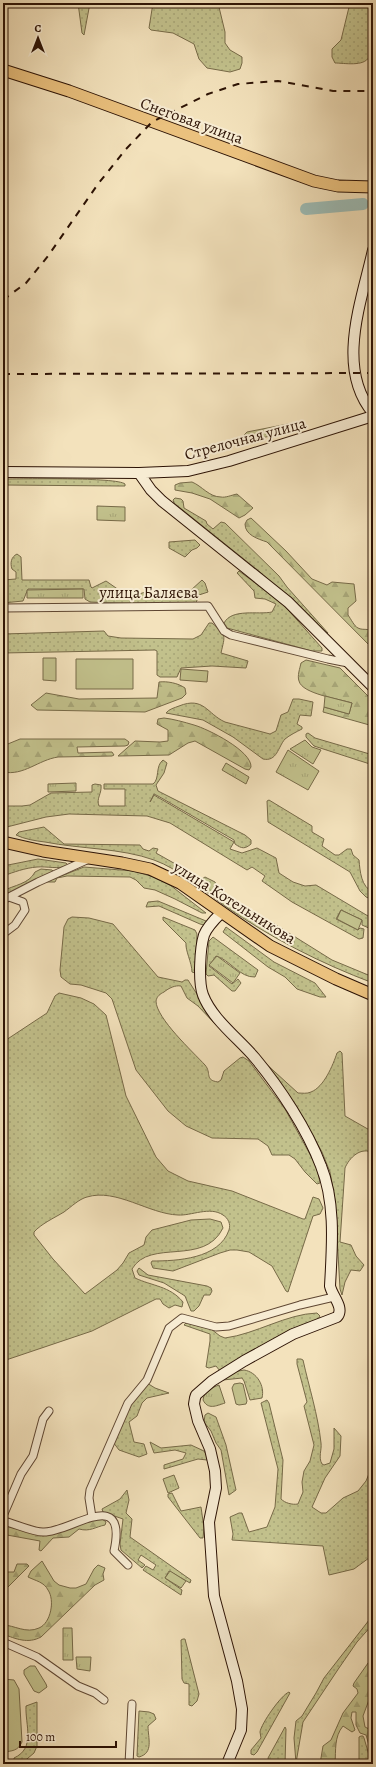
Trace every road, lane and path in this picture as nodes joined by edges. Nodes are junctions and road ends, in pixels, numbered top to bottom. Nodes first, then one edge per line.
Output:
1 (3, 70) edge
2 (373, 188) edge
3 (373, 250) edge
4 (373, 413) edge
5 (373, 416) edge
6 (3, 472) edge
7 (139, 473) junction
8 (3, 608) edge
9 (349, 663) junction
10 (373, 688) edge
11 (3, 842) edge
12 (91, 858) junction
13 (6, 899) edge
14 (221, 913) junction
15 (3, 934) edge
16 (373, 995) edge
17 (334, 1297) junction
18 (49, 1411) dead end
19 (3, 1516) edge
20 (92, 1517) junction
21 (3, 1521) edge
22 (128, 1565) dead end
23 (3, 1642) edge
24 (104, 1700) dead end
25 (132, 1704) dead end
26 (129, 1764) edge
27 (227, 1764) edge

1 - 2 main road, Снеговая улица
3 - 4 main road
5 - 7 main road, Стрелочная улица
6 - 7 main road, Стрелочная улица
7 - 9 main road
8 - 9 street, улица Баляева
9 - 10 main road
11 - 12 main road, улица Котельникова
12 - 13 street
12 - 14 main road, улица Котельникова
13 - 15 street
14 - 16 main road, улица Котельникова
14 - 17 main road
17 - 20 street
17 - 27 main road
18 - 19 street
20 - 21 street
20 - 22 street
23 - 24 street
25 - 26 street

